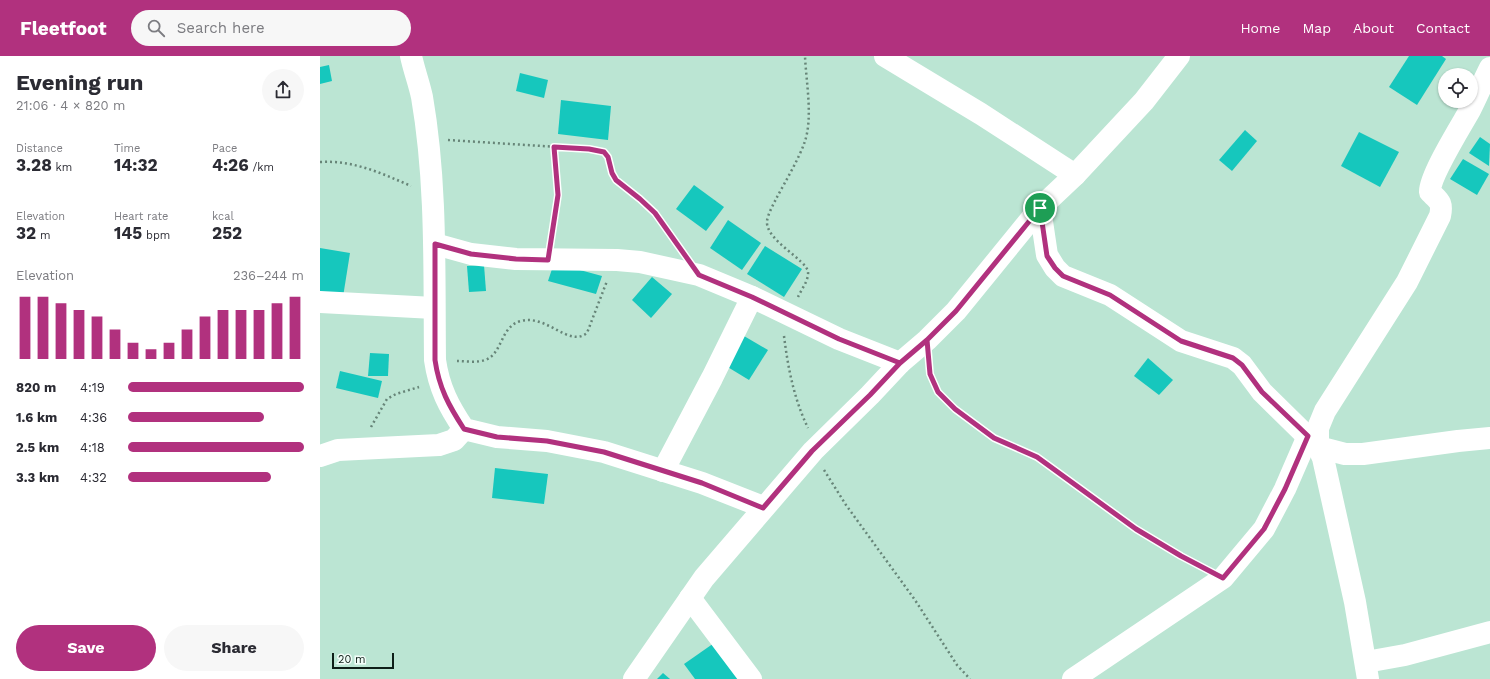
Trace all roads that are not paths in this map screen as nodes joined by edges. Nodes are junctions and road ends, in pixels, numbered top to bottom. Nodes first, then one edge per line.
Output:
1 (411, 56) edge
2 (885, 56) edge
3 (1179, 56) edge
4 (1490, 68) edge
5 (1074, 175) junction
6 (1040, 208) junction
7 (435, 244) junction
8 (752, 297) junction
9 (320, 302) edge
10 (434, 308) junction
11 (900, 363) junction
12 (464, 429) junction
13 (1490, 438) edge
14 (1313, 441) junction
15 (320, 456) edge
16 (663, 471) junction
17 (763, 508) junction
18 (690, 598) junction
19 (1490, 632) edge
20 (1367, 670) edge
21 (634, 679) edge
22 (751, 679) edge
23 (1073, 679) edge

1 - 7 street
2 - 5 street
3 - 5 street
4 - 14 street
5 - 6 street
6 - 11 street
6 - 14 street
7 - 8 street
7 - 10 street
8 - 11 street
8 - 16 street
9 - 10 street
10 - 12 street
11 - 17 street
12 - 15 street
12 - 16 street
13 - 14 street
14 - 20 street
14 - 23 street
16 - 17 street
17 - 18 street
18 - 21 street
18 - 22 street
19 - 20 street

